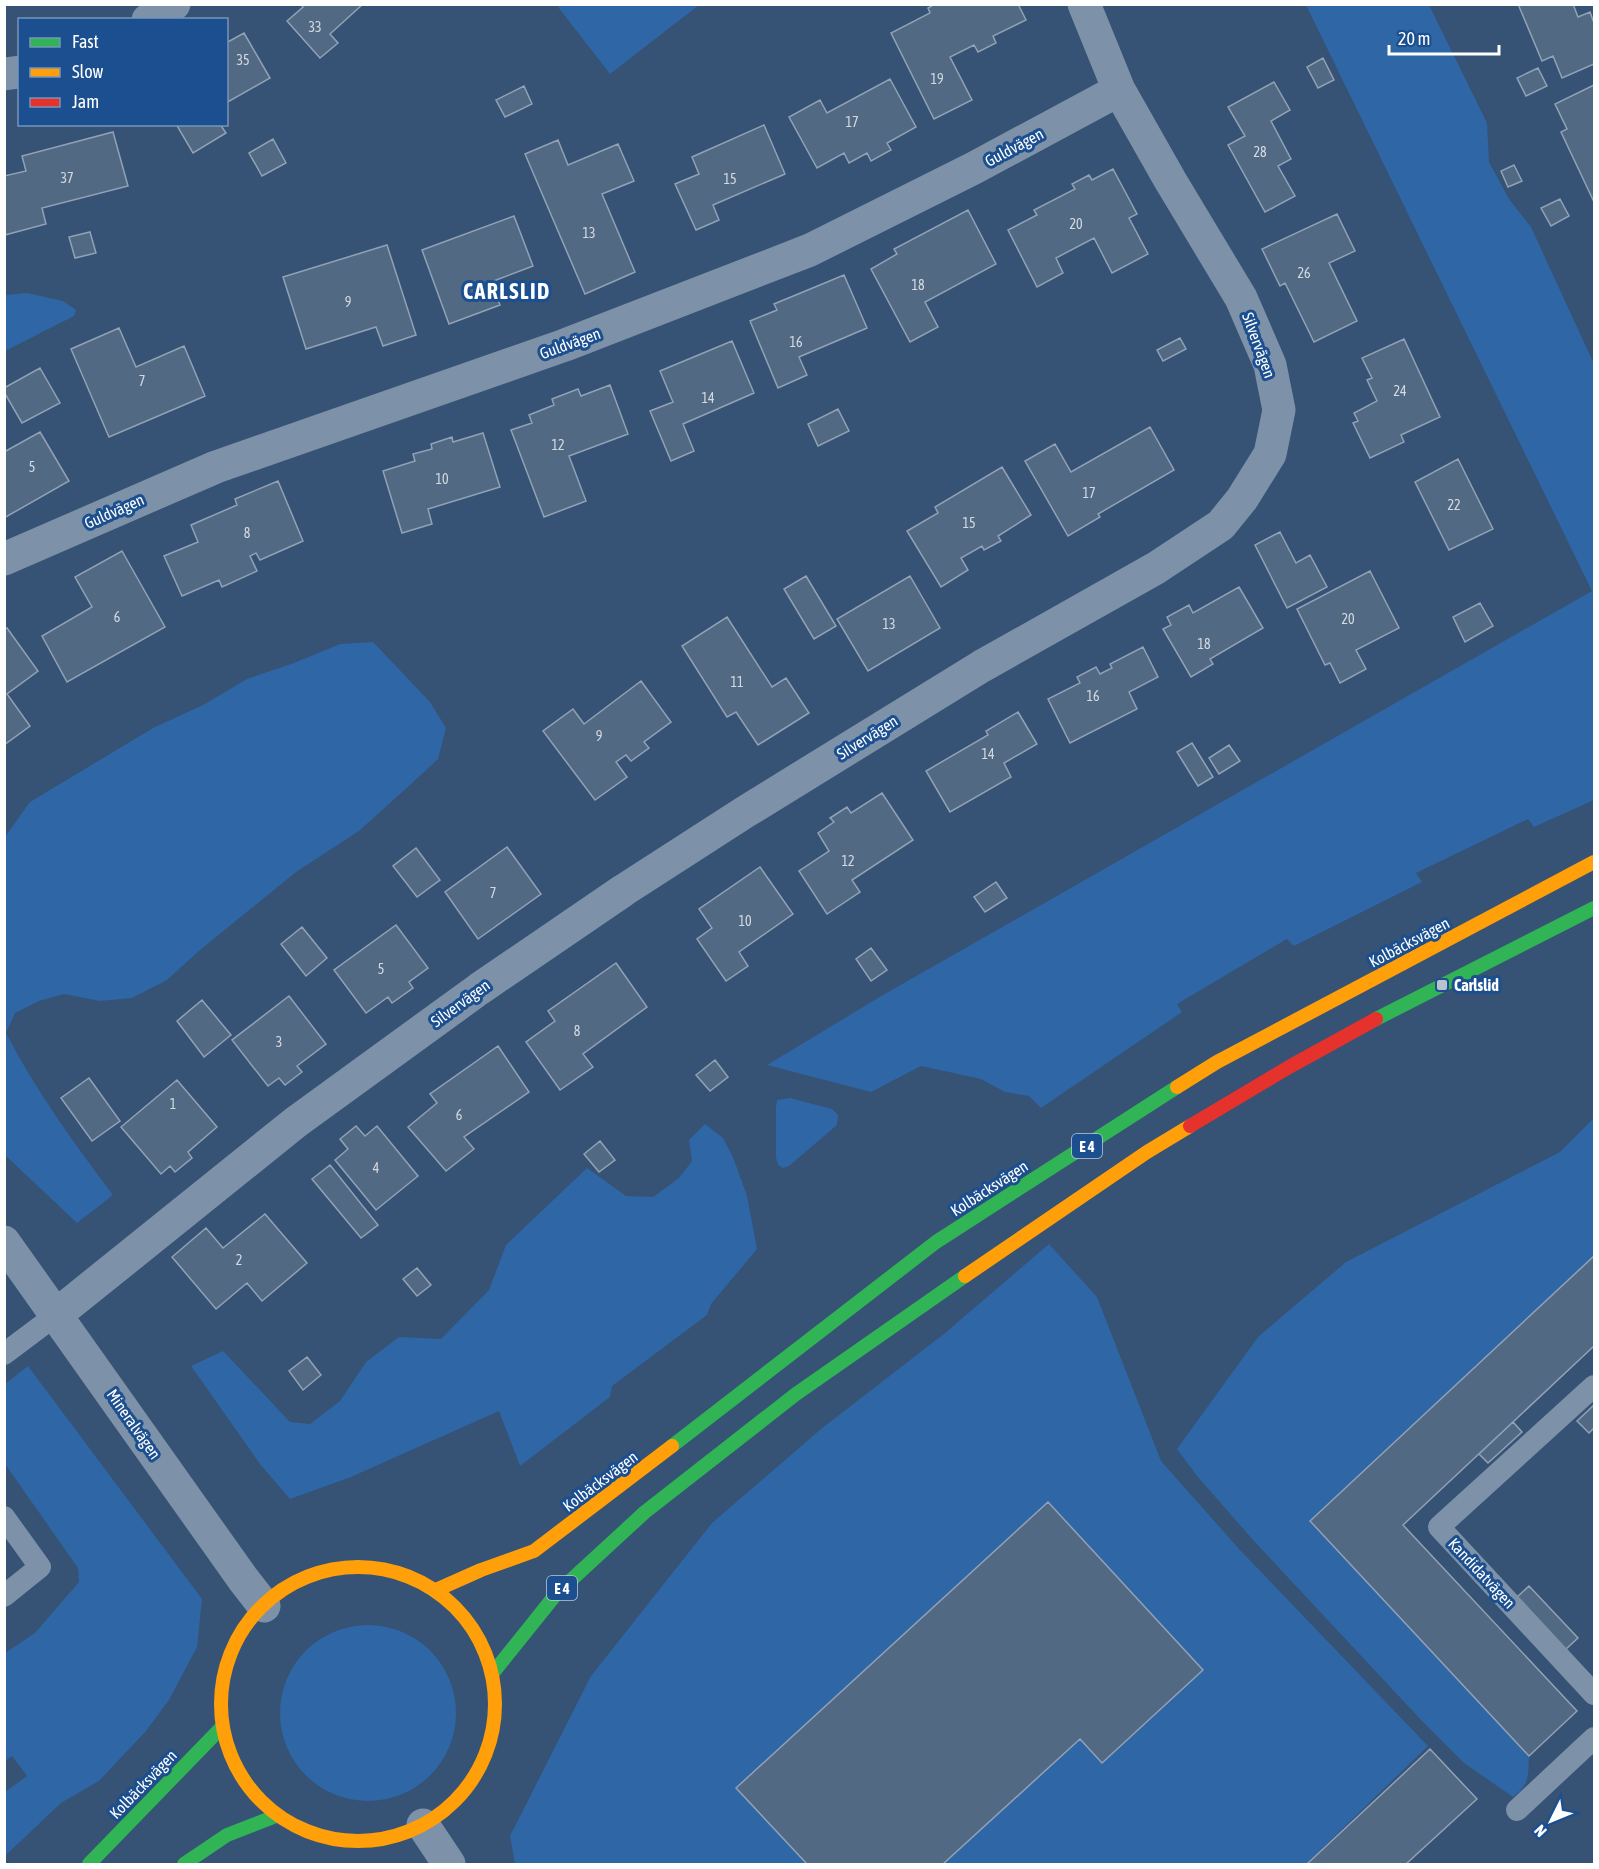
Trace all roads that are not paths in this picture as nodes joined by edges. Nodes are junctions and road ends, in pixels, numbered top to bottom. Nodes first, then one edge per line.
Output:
1 (174, 4) edge
2 (1084, 4) edge
3 (151, 18) edge
4 (1119, 90) junction
5 (4, 559) edge
6 (1594, 862) edge
7 (1594, 908) edge
8 (4, 1242) edge
9 (56, 1315) junction
10 (4, 1354) edge
11 (1594, 1386) edge
12 (4, 1517) edge
13 (436, 1590) junction
14 (4, 1596) edge
15 (264, 1606) junction
16 (492, 1674) junction
17 (1594, 1694) edge
18 (222, 1727) junction
19 (1594, 1738) edge
20 (1517, 1810) dead end
21 (276, 1816) junction
22 (423, 1825) junction
23 (89, 1864) edge
24 (184, 1864) edge
25 (449, 1864) edge

1 - 3 street
2 - 4 street, Silvervägen
4 - 5 street, Guldvägen
4 - 9 street, Silvervägen
6 - 13 highway, Kolbäcksvägen / E 4
7 - 16 highway, E 4
8 - 9 street, Mineralvägen
9 - 10 lane
9 - 15 street, Mineralvägen
11 - 17 lane, Kandidatvägen
12 - 14 lane
13 - 15 highway
13 - 16 highway
15 - 18 highway
16 - 22 highway
18 - 21 highway
18 - 23 highway, Kolbäcksvägen
19 - 20 lane
21 - 22 highway
21 - 24 highway
22 - 25 street

